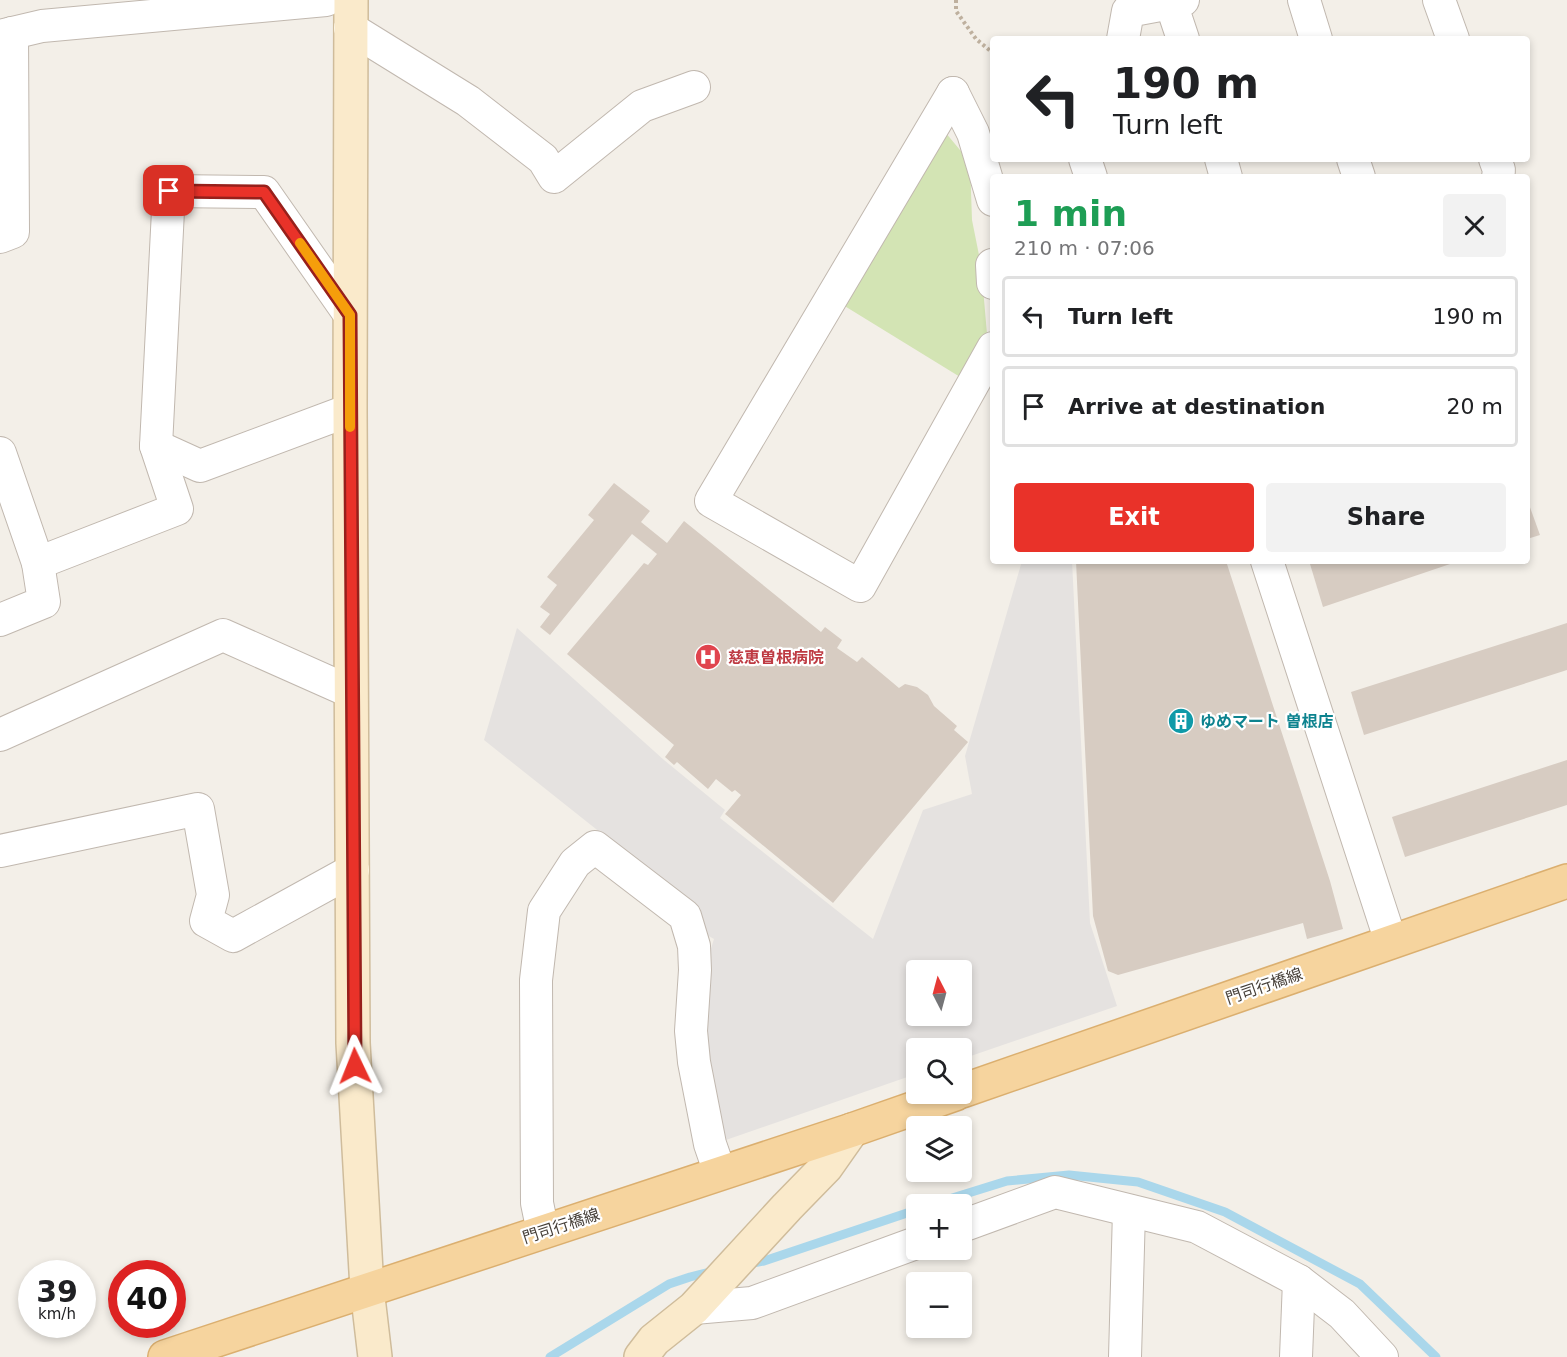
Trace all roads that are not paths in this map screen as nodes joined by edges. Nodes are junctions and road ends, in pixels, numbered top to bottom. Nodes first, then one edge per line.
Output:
1 (326, 0) edge
2 (1304, 0) edge
3 (1439, 0) edge
4 (1177, 2) edge
5 (351, 14) edge
6 (1126, 17) edge
7 (6, 35) edge
8 (1183, 36) edge
9 (1315, 36) edge
10 (1452, 36) edge
11 (694, 87) dead end
12 (990, 190) edge
13 (0, 237) edge
14 (350, 315) junction
15 (990, 353) edge
16 (350, 410) junction
17 (156, 446) junction
18 (0, 453) edge
19 (38, 563) junction
20 (1268, 564) edge
21 (0, 620) edge
22 (351, 692) junction
23 (0, 735) edge
24 (0, 851) edge
25 (352, 870) junction
26 (1567, 881) edge
27 (1391, 942) junction
28 (972, 1088) edge
29 (926, 1104) edge
30 (852, 1130) junction
31 (720, 1173) junction
32 (1129, 1211) junction
33 (972, 1222) edge
34 (543, 1232) junction
35 (906, 1247) edge
36 (1299, 1281) junction
37 (367, 1289) junction
38 (699, 1302) junction
39 (165, 1357) edge
40 (375, 1357) edge
41 (641, 1357) edge
42 (1125, 1357) edge
43 (1296, 1357) edge
44 (1382, 1357) edge

1 - 7 street
2 - 9 street
3 - 10 street
4 - 6 street
4 - 8 street
5 - 11 street
5 - 14 street
7 - 13 street
12 - 15 street
14 - 16 street
14 - 17 street
16 - 17 street
16 - 22 street
17 - 19 street
18 - 19 street
19 - 21 street
20 - 27 street
22 - 23 street
22 - 25 street
24 - 25 street
25 - 37 street
26 - 27 main road, 門司行橋線
27 - 28 main road, 門司行橋線
29 - 30 main road, 門司行橋線
30 - 31 main road, 門司行橋線
30 - 38 street
31 - 34 main road, 門司行橋線
31 - 34 street
32 - 33 street
32 - 36 street
32 - 42 street
34 - 37 main road, 門司行橋線
35 - 38 street
36 - 43 street
36 - 44 street
37 - 39 main road, 門司行橋線
37 - 40 street
38 - 41 street

